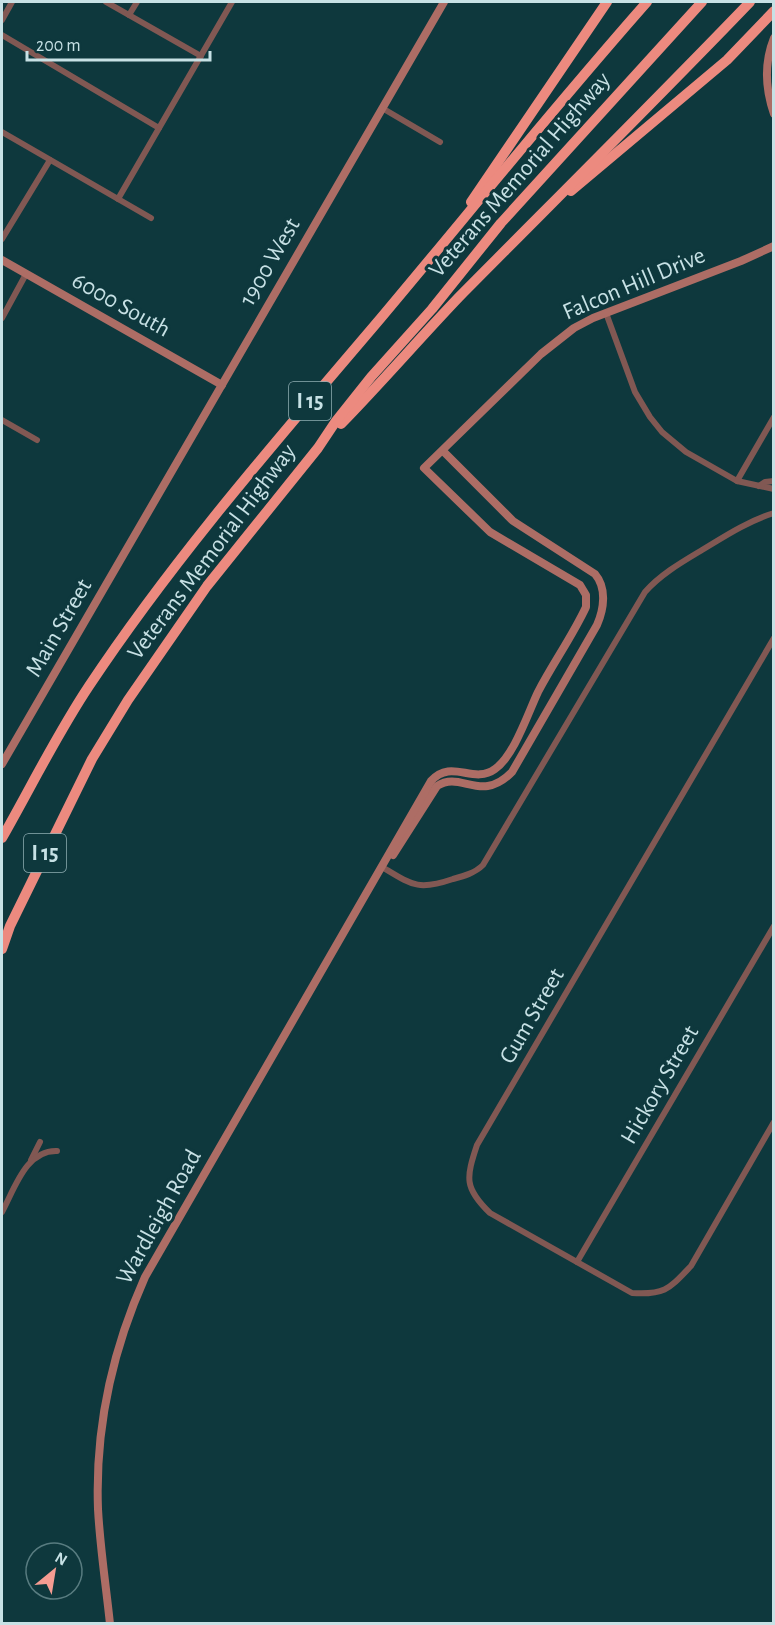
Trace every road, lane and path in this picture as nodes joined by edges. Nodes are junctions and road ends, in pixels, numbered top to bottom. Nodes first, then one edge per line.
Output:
1 (12, 2) edge
2 (106, 2) edge
3 (137, 2) edge
4 (232, 2) edge
5 (444, 2) edge
6 (607, 2) edge
7 (647, 2) edge
8 (702, 2) edge
9 (750, 2) edge
10 (774, 11) edge
11 (129, 15) junction
12 (2, 20) edge
13 (2, 35) edge
14 (774, 38) edge
15 (201, 56) junction
16 (382, 108) junction
17 (774, 114) edge
18 (159, 128) junction
19 (2, 132) edge
20 (440, 142) dead end
21 (50, 160) junction
22 (118, 199) junction
23 (540, 215) junction
24 (151, 218) dead end
25 (450, 235) junction
26 (2, 239) edge
27 (774, 246) edge
28 (2, 260) edge
29 (26, 274) junction
30 (606, 313) junction
31 (2, 318) edge
32 (222, 385) junction
33 (774, 417) edge
34 (2, 420) edge
35 (37, 440) dead end
36 (318, 448) junction
37 (442, 451) junction
38 (737, 481) junction
39 (774, 481) edge
40 (759, 486) junction
41 (774, 489) edge
42 (774, 513) edge
43 (131, 542) joint
44 (774, 638) edge
45 (2, 764) edge
46 (2, 838) edge
47 (382, 867) junction
48 (774, 926) edge
49 (2, 949) edge
50 (774, 1122) edge
51 (40, 1142) dead end
52 (57, 1151) dead end
53 (30, 1161) junction
54 (2, 1212) edge
55 (577, 1262) junction
56 (110, 1623) edge

1 - 12 street
2 - 11 street
3 - 11 street
4 - 15 street
5 - 16 main road, 1900 West
6 - 25 highway
7 - 25 highway, Veterans Memorial Highway / I 15
8 - 36 highway, Veterans Memorial Highway / I 15
9 - 23 highway
10 - 23 highway
11 - 15 street
13 - 18 street
14 - 17 main road
15 - 18 street
16 - 20 street
16 - 32 main road, 1900 West
18 - 22 street
19 - 21 street
21 - 22 street
21 - 26 street
22 - 24 street
23 - 36 highway
25 - 46 highway, Veterans Memorial Highway / I 15
27 - 30 main road, Falcon Hill Drive
28 - 29 main road, 6000 South
29 - 31 street
29 - 32 main road, 6000 South
30 - 37 main road, Falcon Hill Drive
30 - 38 street
32 - 43 main road, 1900 West
33 - 38 street
34 - 35 street
36 - 49 highway, Veterans Memorial Highway / I 15
37 - 47 main road
37 - 47 main road, Falcon Hill Drive
38 - 40 street
39 - 40 street
40 - 41 street
42 - 47 street
43 - 45 main road, Main Street
44 - 55 street, Gum Street
47 - 56 main road, Wardleigh Road
48 - 55 street, Hickory Street
50 - 55 street, Gum Street
51 - 53 street
52 - 53 street
53 - 54 street

